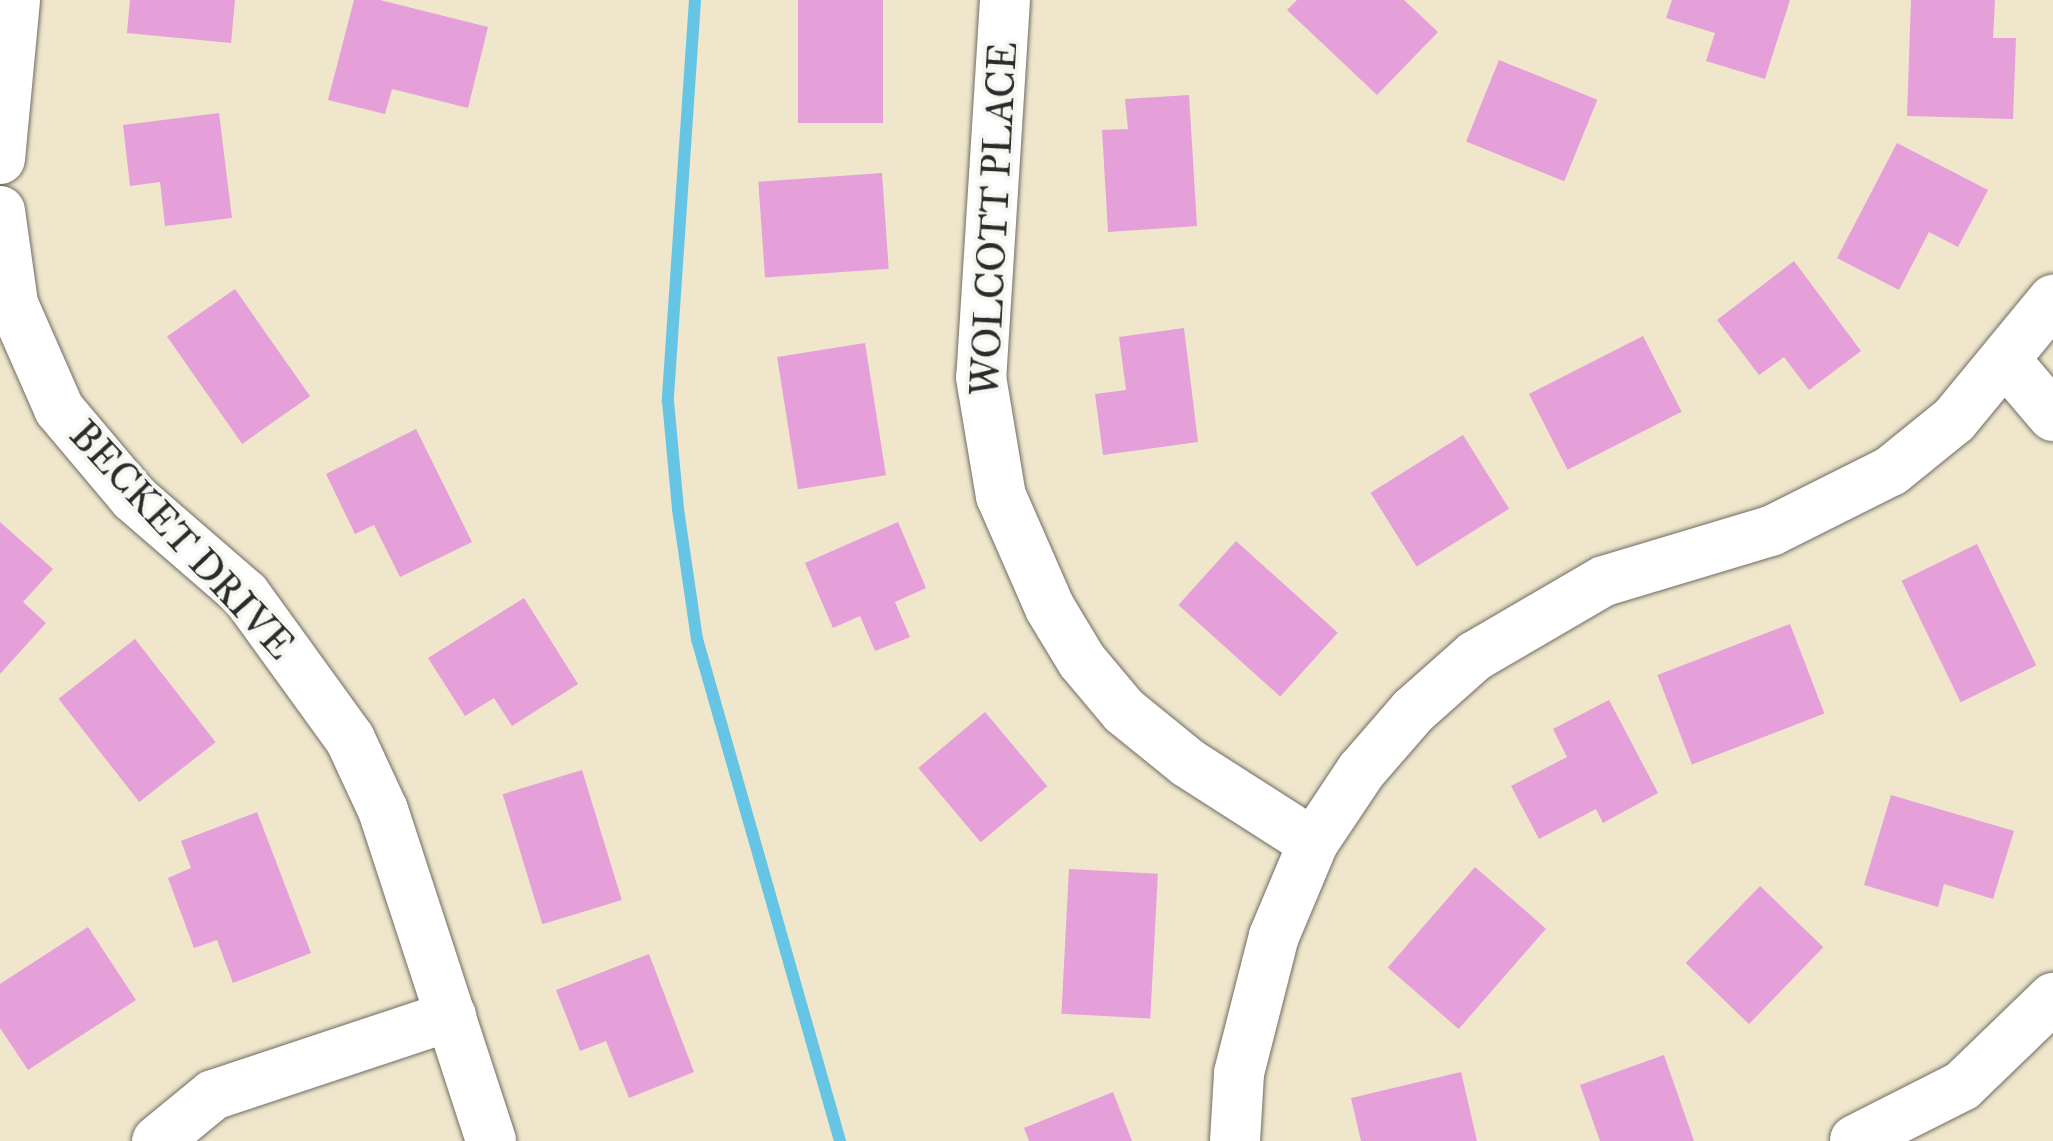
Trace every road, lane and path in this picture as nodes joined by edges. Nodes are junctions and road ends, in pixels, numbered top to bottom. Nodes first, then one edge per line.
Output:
1 (15, 0) edge
2 (1005, 0) edge
3 (0, 160) edge
4 (0, 211) edge
5 (2053, 300) edge
6 (2007, 362) junction
7 (2053, 416) edge
8 (1313, 843) junction
9 (2053, 998) edge
10 (451, 1016) junction
11 (1855, 1140) edge
12 (157, 1141) edge
13 (491, 1141) edge
14 (1235, 1141) edge

1 - 3 street
2 - 8 street, WOLCOTT PLACE
4 - 10 street, BECKET DRIVE
5 - 6 street
6 - 7 street
6 - 8 street
8 - 14 street
9 - 11 street
10 - 12 street
10 - 13 street, BECKET DRIVE

